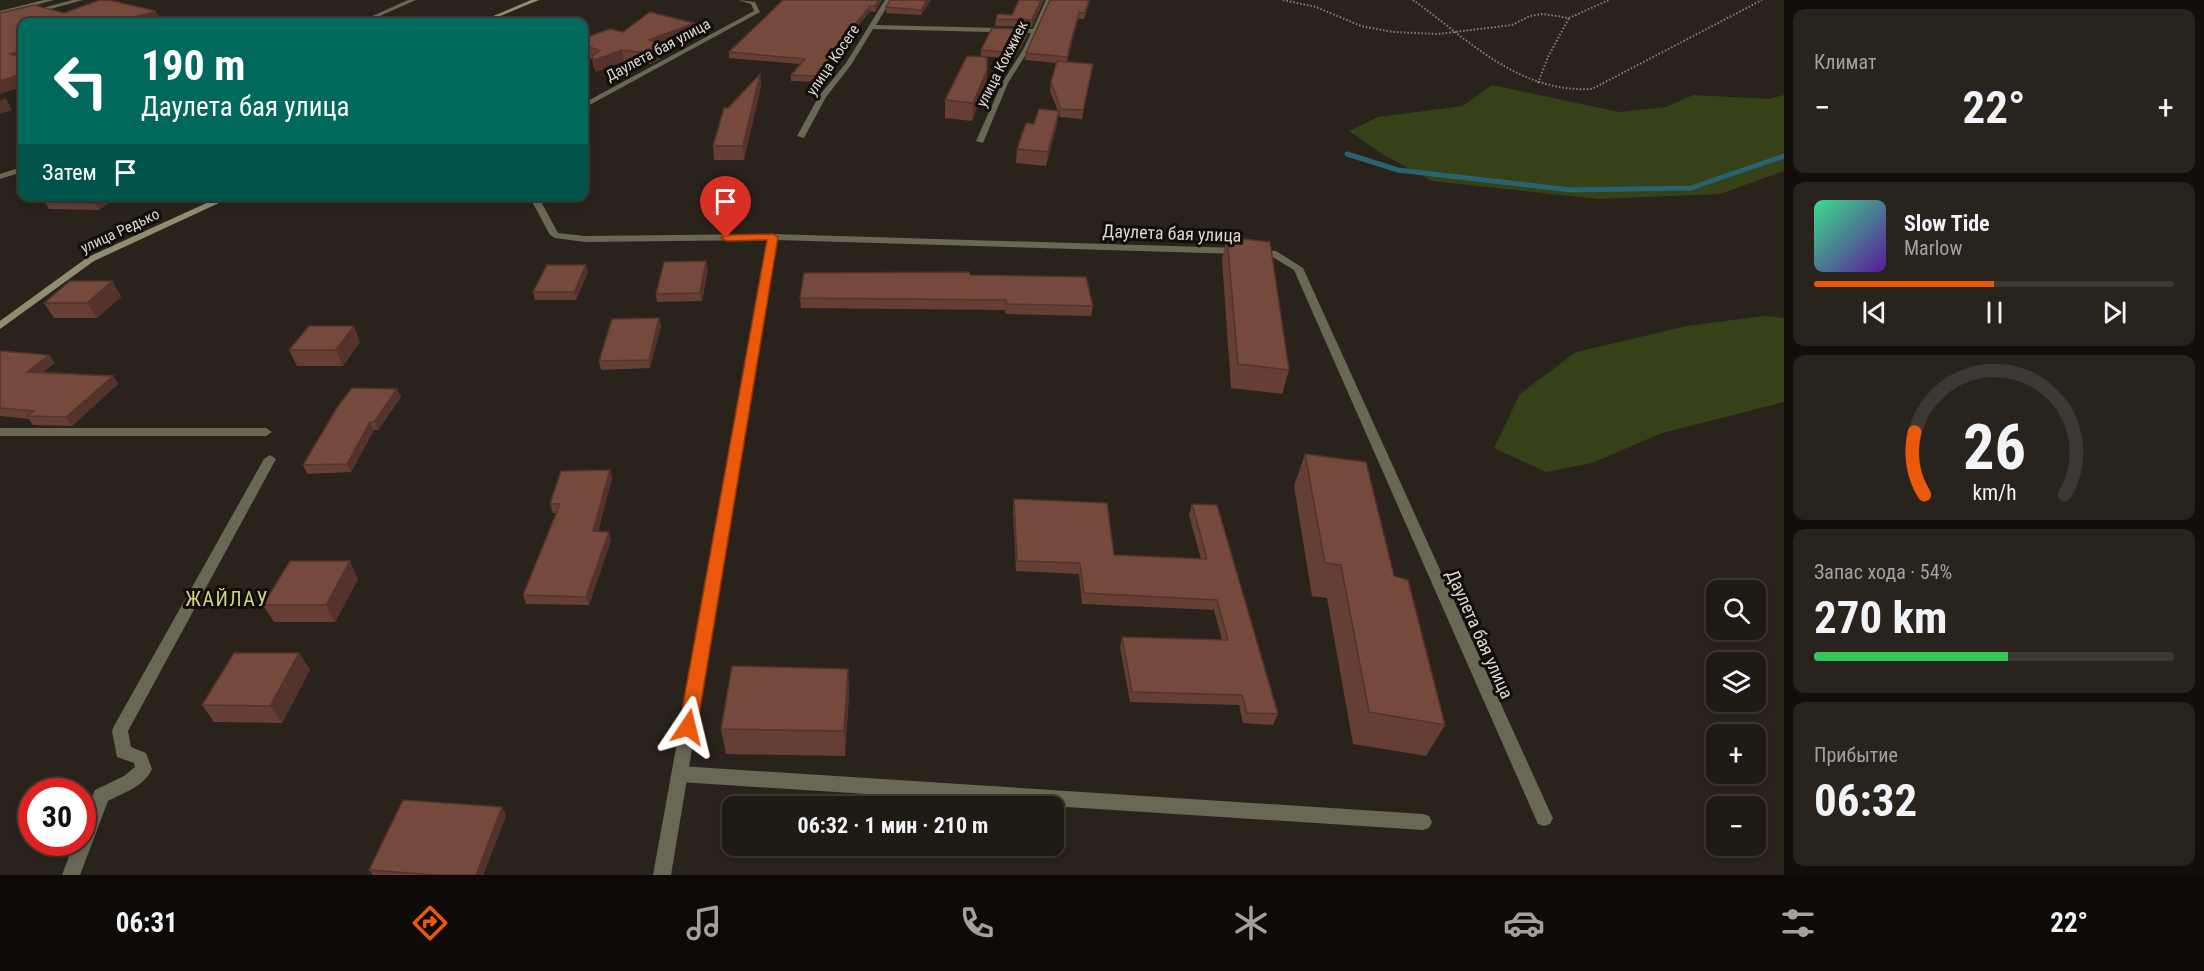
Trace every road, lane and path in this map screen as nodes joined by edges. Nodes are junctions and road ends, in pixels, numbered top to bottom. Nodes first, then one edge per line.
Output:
1 (51, 0) edge
2 (80, 0) edge
3 (413, 0) edge
4 (536, 0) edge
5 (741, 0) edge
6 (888, 0) edge
7 (1049, 0) edge
8 (1283, 0) edge
9 (1413, 0) edge
10 (1609, 0) edge
11 (1762, 0) edge
12 (0, 13) edge
13 (371, 18) edge
14 (492, 18) edge
15 (1569, 18) junction
16 (0, 21) edge
17 (872, 27) junction
18 (1035, 31) junction
19 (1459, 33) junction
20 (1538, 83) junction
21 (588, 104) edge
22 (801, 136) dead end
23 (981, 141) dead end
24 (18, 170) edge
25 (0, 177) edge
26 (219, 201) edge
27 (536, 201) edge
28 (773, 237) junction
29 (0, 326) edge
30 (0, 432) edge
31 (266, 432) dead end
32 (270, 459) dead end
33 (680, 774) junction
34 (1544, 818) dead end
35 (1423, 822) dead end
36 (71, 875) edge
37 (662, 875) edge

1 - 12 street
2 - 16 street
3 - 13 street
4 - 14 street
5 - 21 street, Даулета бая улица
6 - 17 street, улица Косеге
7 - 18 street, улица Кокжиек
8 - 19 path
9 - 19 path
10 - 15 path
11 - 20 path
15 - 19 path
15 - 20 path
17 - 18 street
17 - 22 street, улица Косеге
18 - 23 street, улица Кокжиек
19 - 20 path
24 - 25 street
26 - 29 street, улица Редько
27 - 28 street, Даулета бая улица
28 - 33 street
28 - 34 street, Даулета бая улица
30 - 31 street
32 - 36 street
33 - 35 street
33 - 37 street

